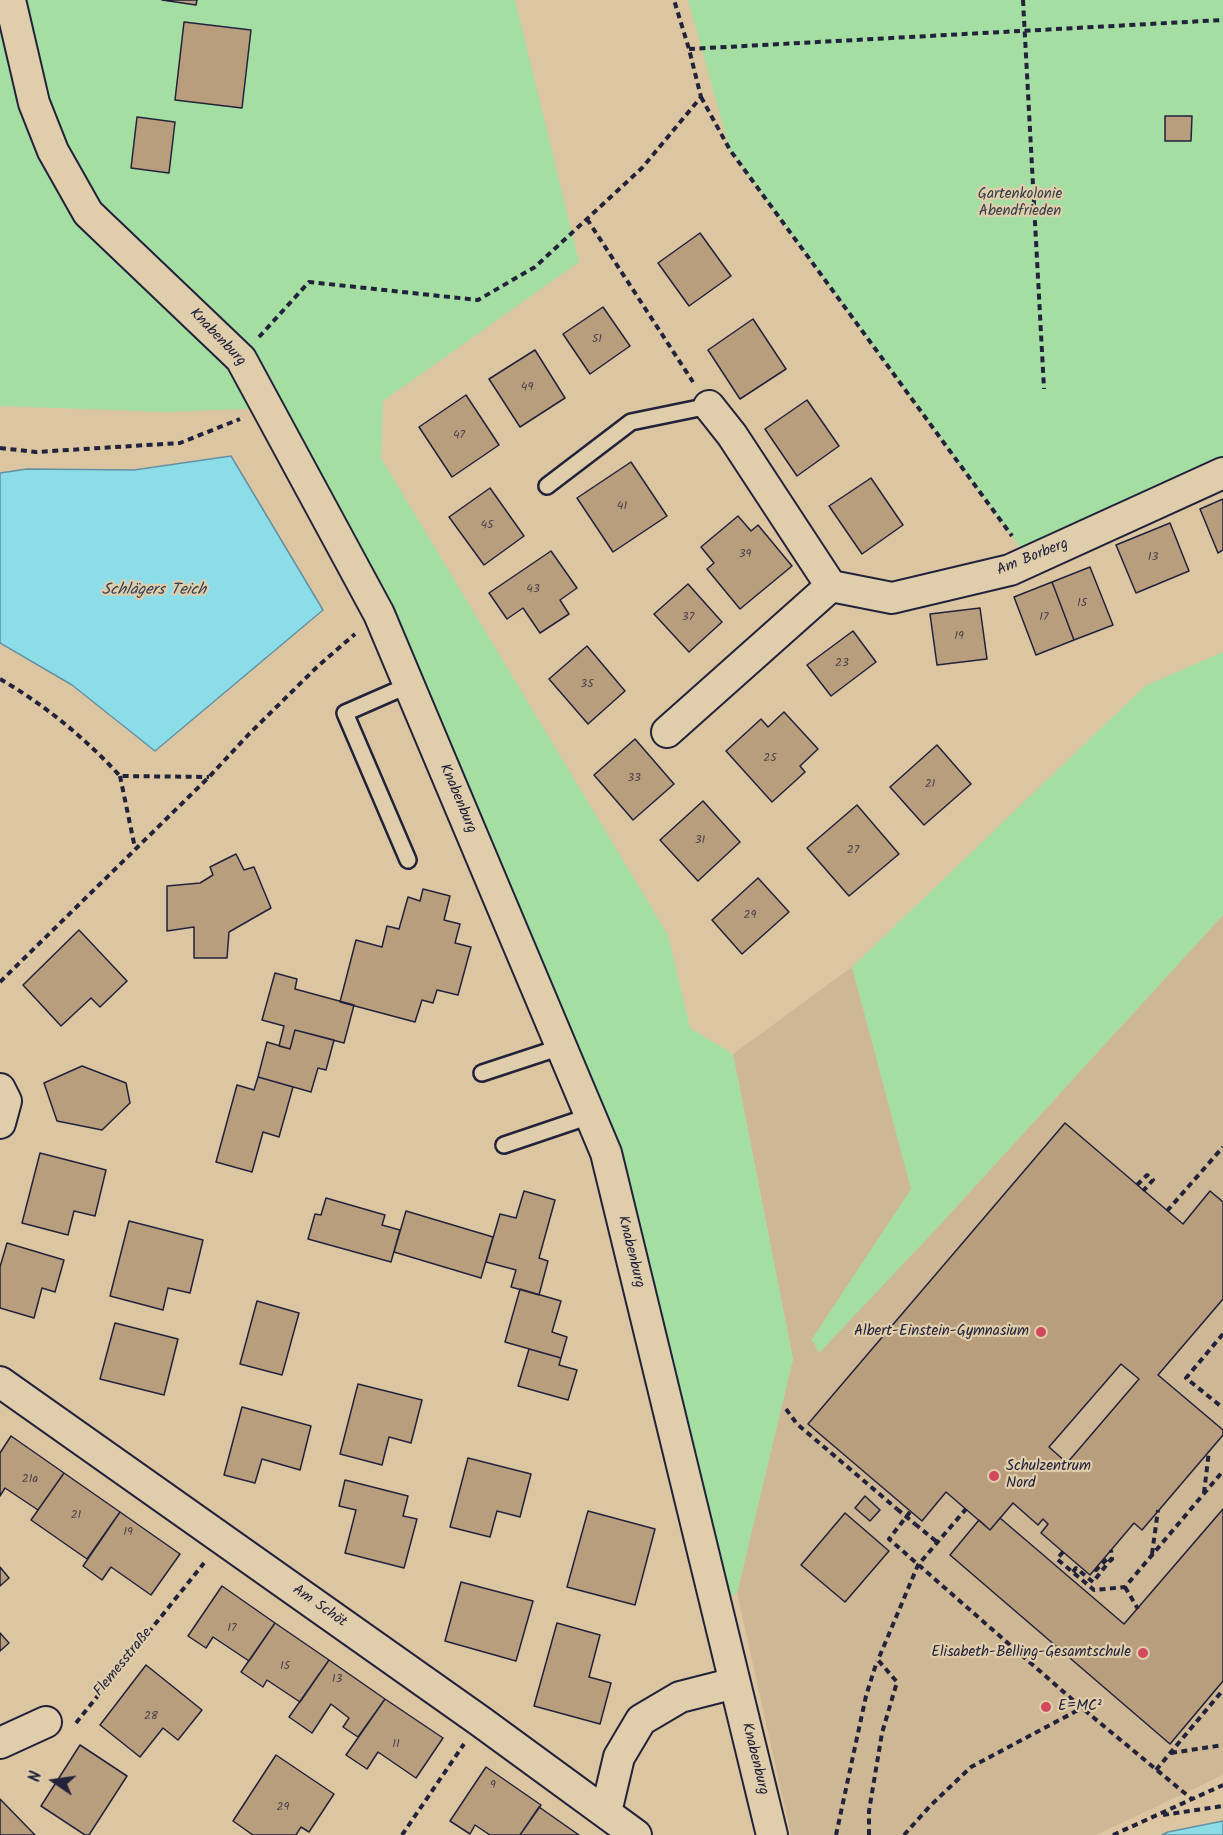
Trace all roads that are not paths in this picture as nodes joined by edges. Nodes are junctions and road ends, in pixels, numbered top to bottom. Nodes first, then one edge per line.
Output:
1 (10, 0) edge
2 (709, 406) joint
3 (1223, 473) edge
4 (547, 486) dead end
5 (831, 586) junction
6 (409, 685) junction
7 (667, 732) dead end
8 (408, 860) dead end
9 (561, 1047) junction
10 (482, 1073) dead end
11 (0, 1089) edge
12 (590, 1116) junction
13 (0, 1123) edge
14 (504, 1144) dead end
15 (0, 1382) edge
16 (735, 1683) junction
17 (46, 1722) road end
18 (0, 1743) edge
19 (606, 1812) junction
20 (636, 1835) edge
21 (772, 1835) edge

1 - 6 street, Knabenburg
2 - 4 lane
2 - 5 street
3 - 5 street, Am Borberg
5 - 7 street
6 - 8 lane
6 - 9 street, Knabenburg
9 - 10 lane
9 - 12 street, Knabenburg
11 - 13 street
12 - 14 lane
12 - 16 street, Knabenburg
15 - 19 street, Am Schöt
16 - 19 street
16 - 21 street, Knabenburg
17 - 18 street
19 - 20 street, Am Schöt

